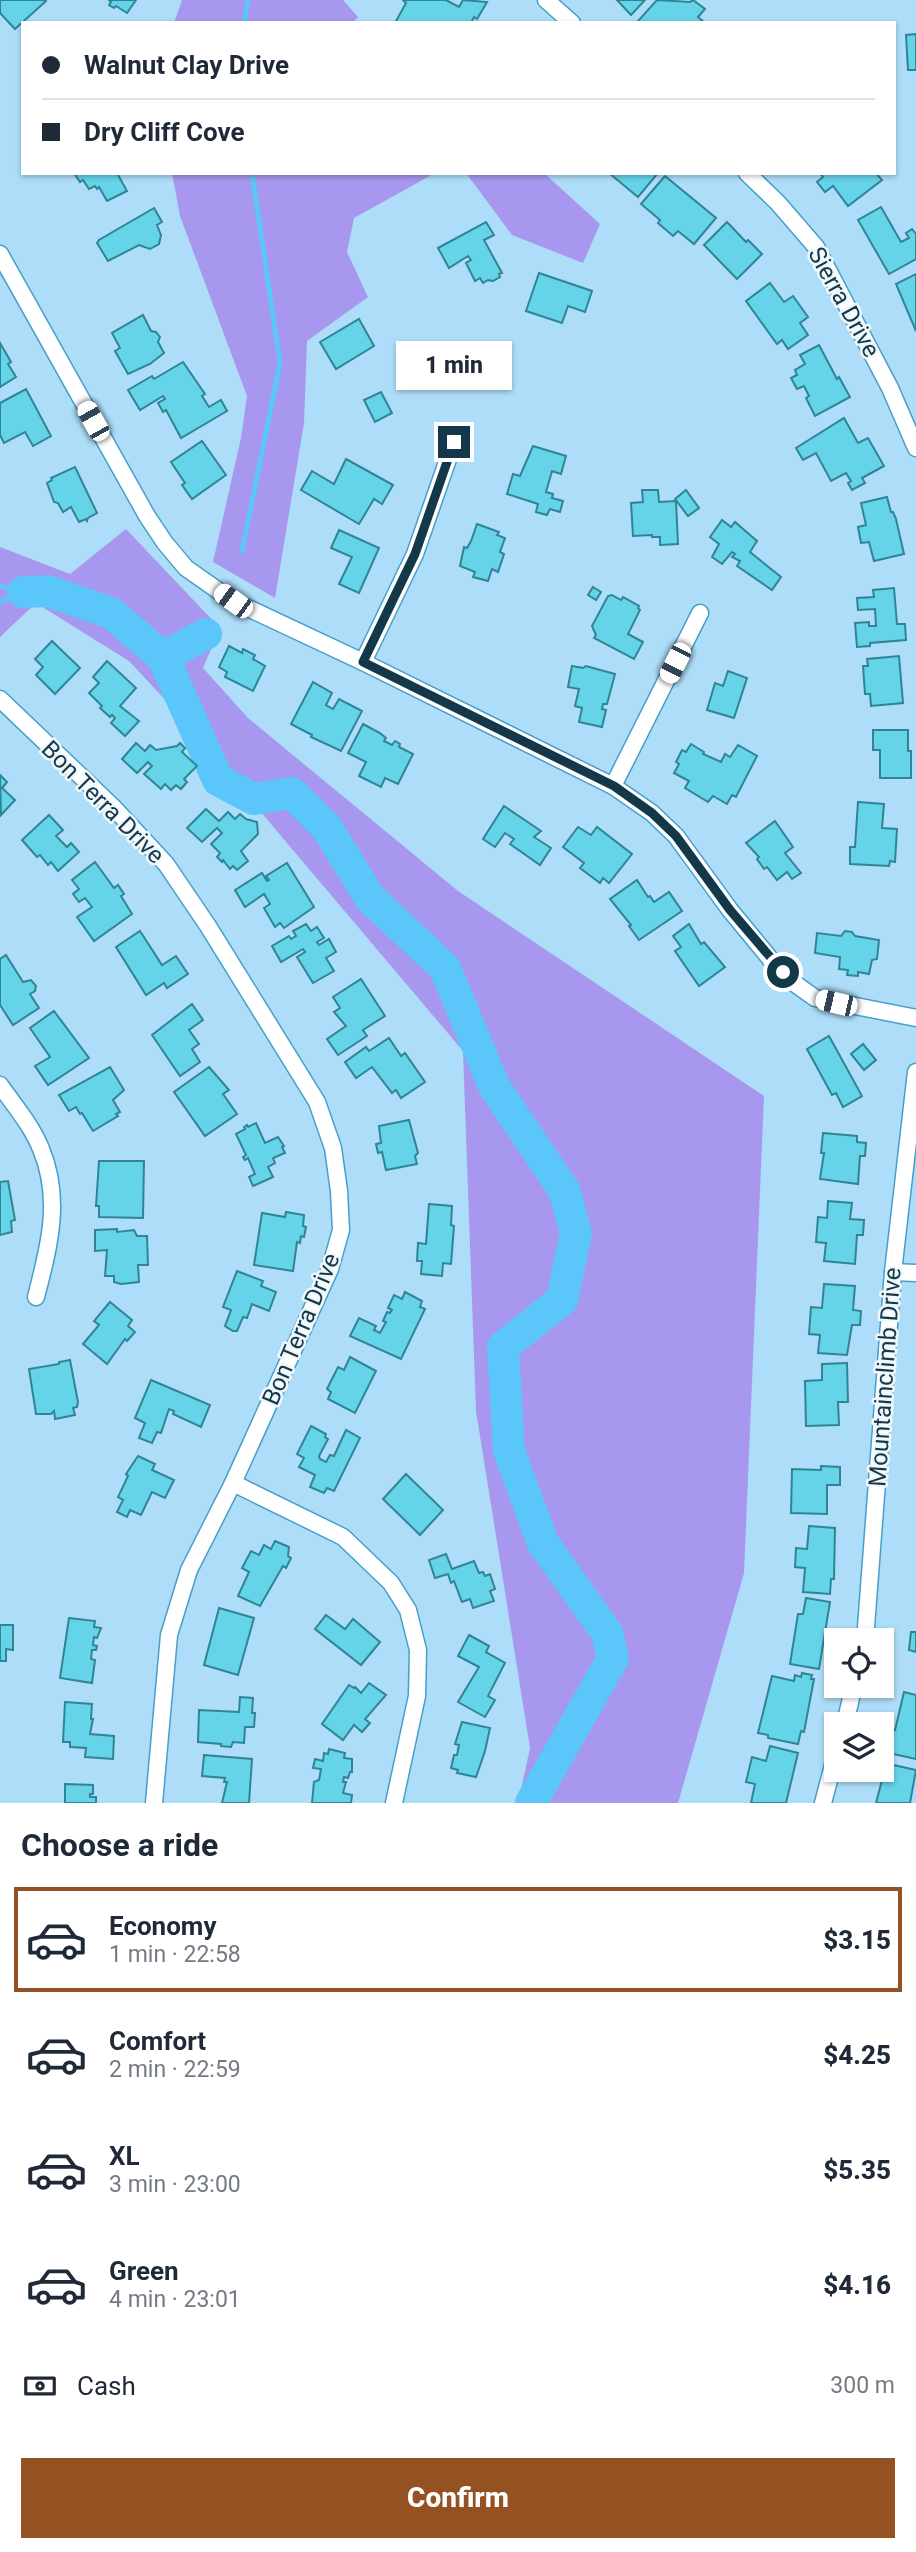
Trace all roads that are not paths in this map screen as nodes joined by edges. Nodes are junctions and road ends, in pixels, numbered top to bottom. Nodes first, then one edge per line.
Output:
1 (546, 0) edge
2 (570, 21) edge
3 (749, 175) edge
4 (0, 254) edge
5 (454, 442) dead end
6 (916, 448) edge
7 (700, 613) dead end
8 (363, 662) junction
9 (0, 699) edge
10 (614, 786) junction
11 (916, 1018) edge
12 (916, 1072) edge
13 (0, 1085) edge
14 (893, 1272) junction
15 (916, 1273) edge
16 (36, 1297) dead end
17 (233, 1483) junction
18 (866, 1628) edge
19 (829, 1782) edge
20 (154, 1803) edge
21 (394, 1803) edge
22 (823, 1803) edge

1 - 2 street
3 - 6 street, Sierra Drive
4 - 8 street
5 - 8 street
7 - 10 street
8 - 10 street
9 - 17 street, Bon Terra Drive
10 - 11 street
12 - 14 street, Mountainclimb Drive
13 - 16 street
14 - 15 street
14 - 18 street, Mountainclimb Drive
17 - 20 street, Bon Terra Drive
17 - 21 street
19 - 22 street

